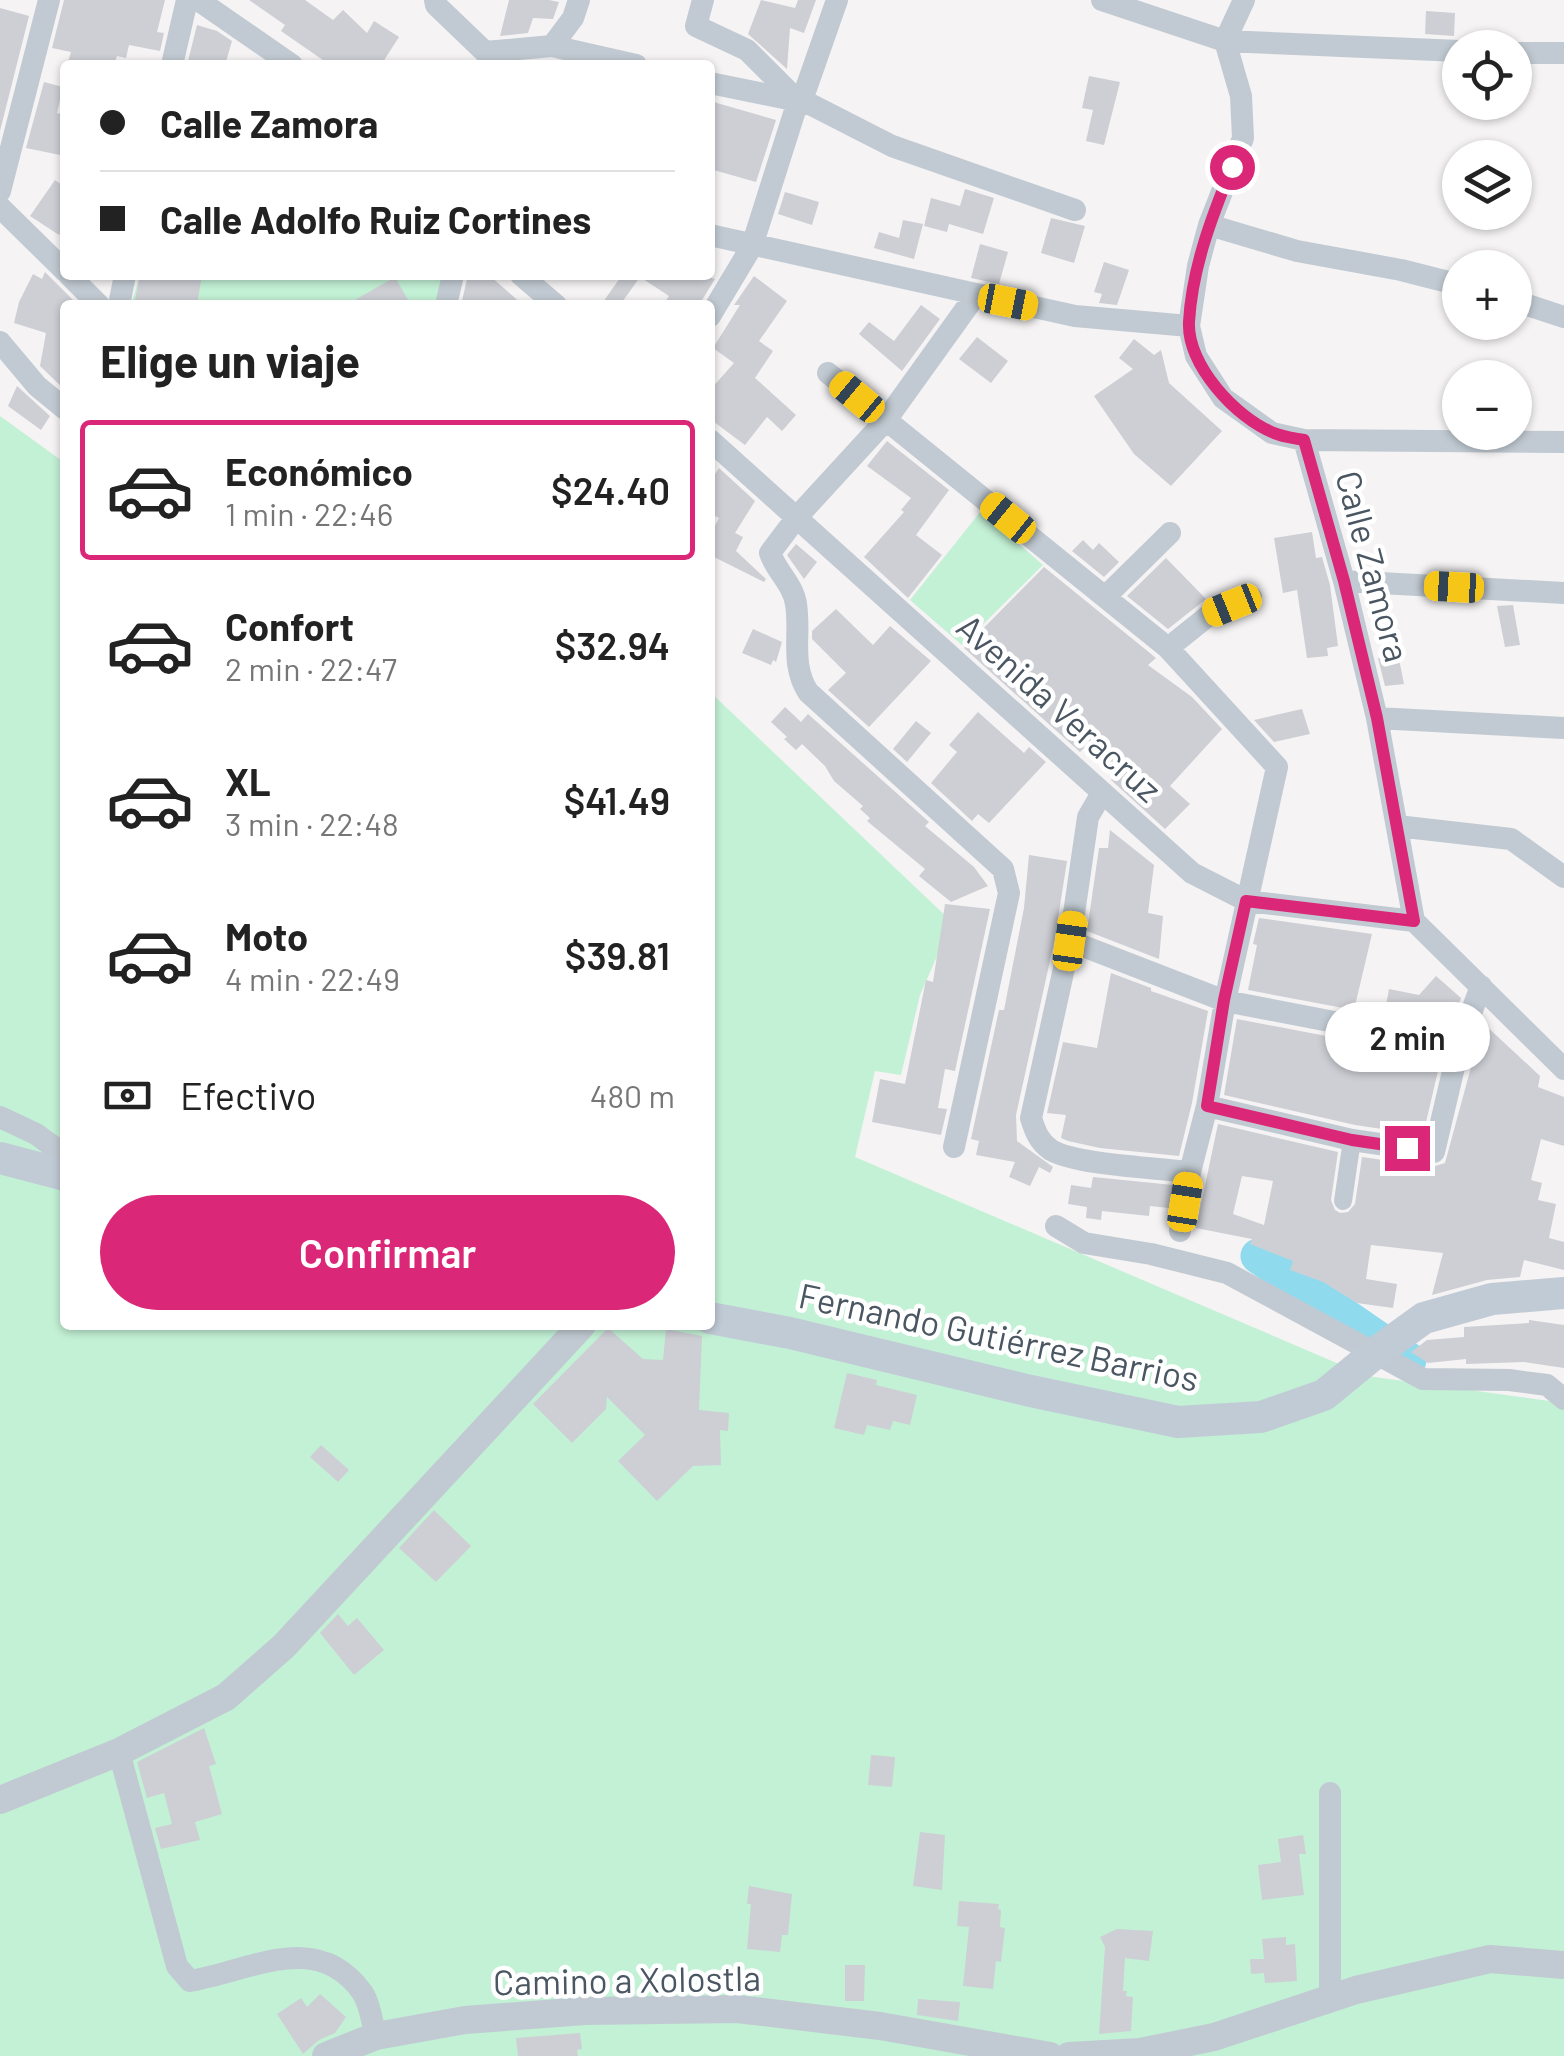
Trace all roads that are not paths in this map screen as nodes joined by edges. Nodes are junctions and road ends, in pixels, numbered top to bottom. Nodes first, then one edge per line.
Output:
1 (49, 0) edge
2 (187, 0) edge
3 (198, 0) edge
4 (435, 0) edge
5 (579, 0) edge
6 (703, 0) edge
7 (836, 0) edge
8 (1102, 0) edge
9 (1244, 0) edge
10 (1225, 41) junction
11 (552, 46) junction
12 (1442, 50) edge
13 (1532, 53) edge
14 (1564, 53) edge
15 (483, 58) edge
16 (173, 60) edge
17 (285, 60) edge
18 (614, 60) edge
19 (715, 84) edge
20 (800, 100) junction
21 (0, 191) edge
22 (0, 207) edge
23 (1074, 210) dead end
24 (1209, 225) junction
25 (715, 236) edge
26 (752, 246) junction
27 (60, 266) edge
28 (74, 280) edge
29 (527, 280) edge
30 (1442, 280) edge
31 (975, 296) junction
32 (95, 300) edge
33 (550, 300) edge
34 (1532, 307) edge
35 (715, 308) edge
36 (1564, 317) edge
37 (1189, 326) junction
38 (0, 342) edge
39 (828, 373) dead end
40 (60, 405) edge
41 (886, 420) junction
42 (1304, 440) junction
43 (1564, 442) edge
44 (715, 444) edge
45 (797, 517) junction
46 (1170, 533) dead end
47 (1344, 581) junction
48 (1564, 593) edge
49 (1105, 597) junction
50 (1251, 597) dead end
51 (1168, 648) junction
52 (1377, 718) junction
53 (1564, 728) edge
54 (1102, 793) junction
55 (1397, 826) junction
56 (1564, 878) edge
57 (1246, 901) junction
58 (1414, 921) junction
59 (1070, 941) junction
60 (1480, 986) junction
61 (1224, 1000) junction
62 (1459, 1046) junction
63 (1564, 1068) edge
64 (1207, 1106) junction
65 (0, 1117) edge
66 (1352, 1140) junction
67 (954, 1147) dead end
68 (60, 1151) edge
69 (0, 1158) edge
70 (1190, 1172) junction
71 (60, 1175) edge
72 (1342, 1200) dead end
73 (1056, 1226) dead end
74 (1180, 1232) dead end
75 (1564, 1293) edge
76 (715, 1319) edge
77 (577, 1330) edge
78 (1388, 1343) junction
79 (1564, 1399) edge
80 (119, 1752) junction
81 (1330, 1793) dead end
82 (0, 1800) edge
83 (1564, 1964) edge
84 (1330, 1999) junction
85 (376, 2036) junction
86 (326, 2056) edge
87 (1050, 2056) edge
88 (1069, 2056) edge

1 - 21 street
2 - 16 street
3 - 17 street
4 - 15 street
5 - 11 street
6 - 20 street
7 - 20 street
8 - 10 street
9 - 10 street
10 - 12 street
10 - 24 street, Calle Zamora
11 - 15 street
11 - 18 street
13 - 14 street
19 - 20 street
20 - 23 street
20 - 26 street
22 - 27 street
24 - 30 street
24 - 37 street, Calle Zamora
25 - 26 street
26 - 31 street
26 - 35 street
28 - 32 street
29 - 33 street
31 - 37 street
31 - 41 street
34 - 36 street
37 - 42 street, Calle Zamora
38 - 40 street
39 - 41 street
41 - 45 street
41 - 49 street
42 - 43 street
42 - 47 street, Calle Zamora
44 - 45 street, Avenida Veracruz
45 - 54 street, Avenida Veracruz
45 - 67 street
46 - 49 street
47 - 48 street
47 - 52 street, Calle Zamora
49 - 51 street
50 - 51 street
51 - 57 street
52 - 53 street
52 - 55 street, Calle Zamora
54 - 57 street, Avenida Veracruz
54 - 59 street
55 - 56 street
55 - 58 street, Calle Zamora
57 - 58 street, Avenida Veracruz
57 - 61 street
58 - 60 street
59 - 61 street
59 - 70 street
60 - 62 street
60 - 63 street
61 - 62 street
61 - 64 street
62 - 66 street
64 - 66 street
64 - 70 street
65 - 68 street
66 - 72 street
69 - 71 main road
70 - 74 street
73 - 78 street
75 - 78 main road, Fernando Gutiérrez Barrios
76 - 78 main road, Fernando Gutiérrez Barrios
77 - 80 street
78 - 79 street
80 - 82 street
80 - 85 street
81 - 84 street
83 - 84 street
84 - 88 street
85 - 86 street, Camino a Xolostla
85 - 87 street, Camino a Xolostla

